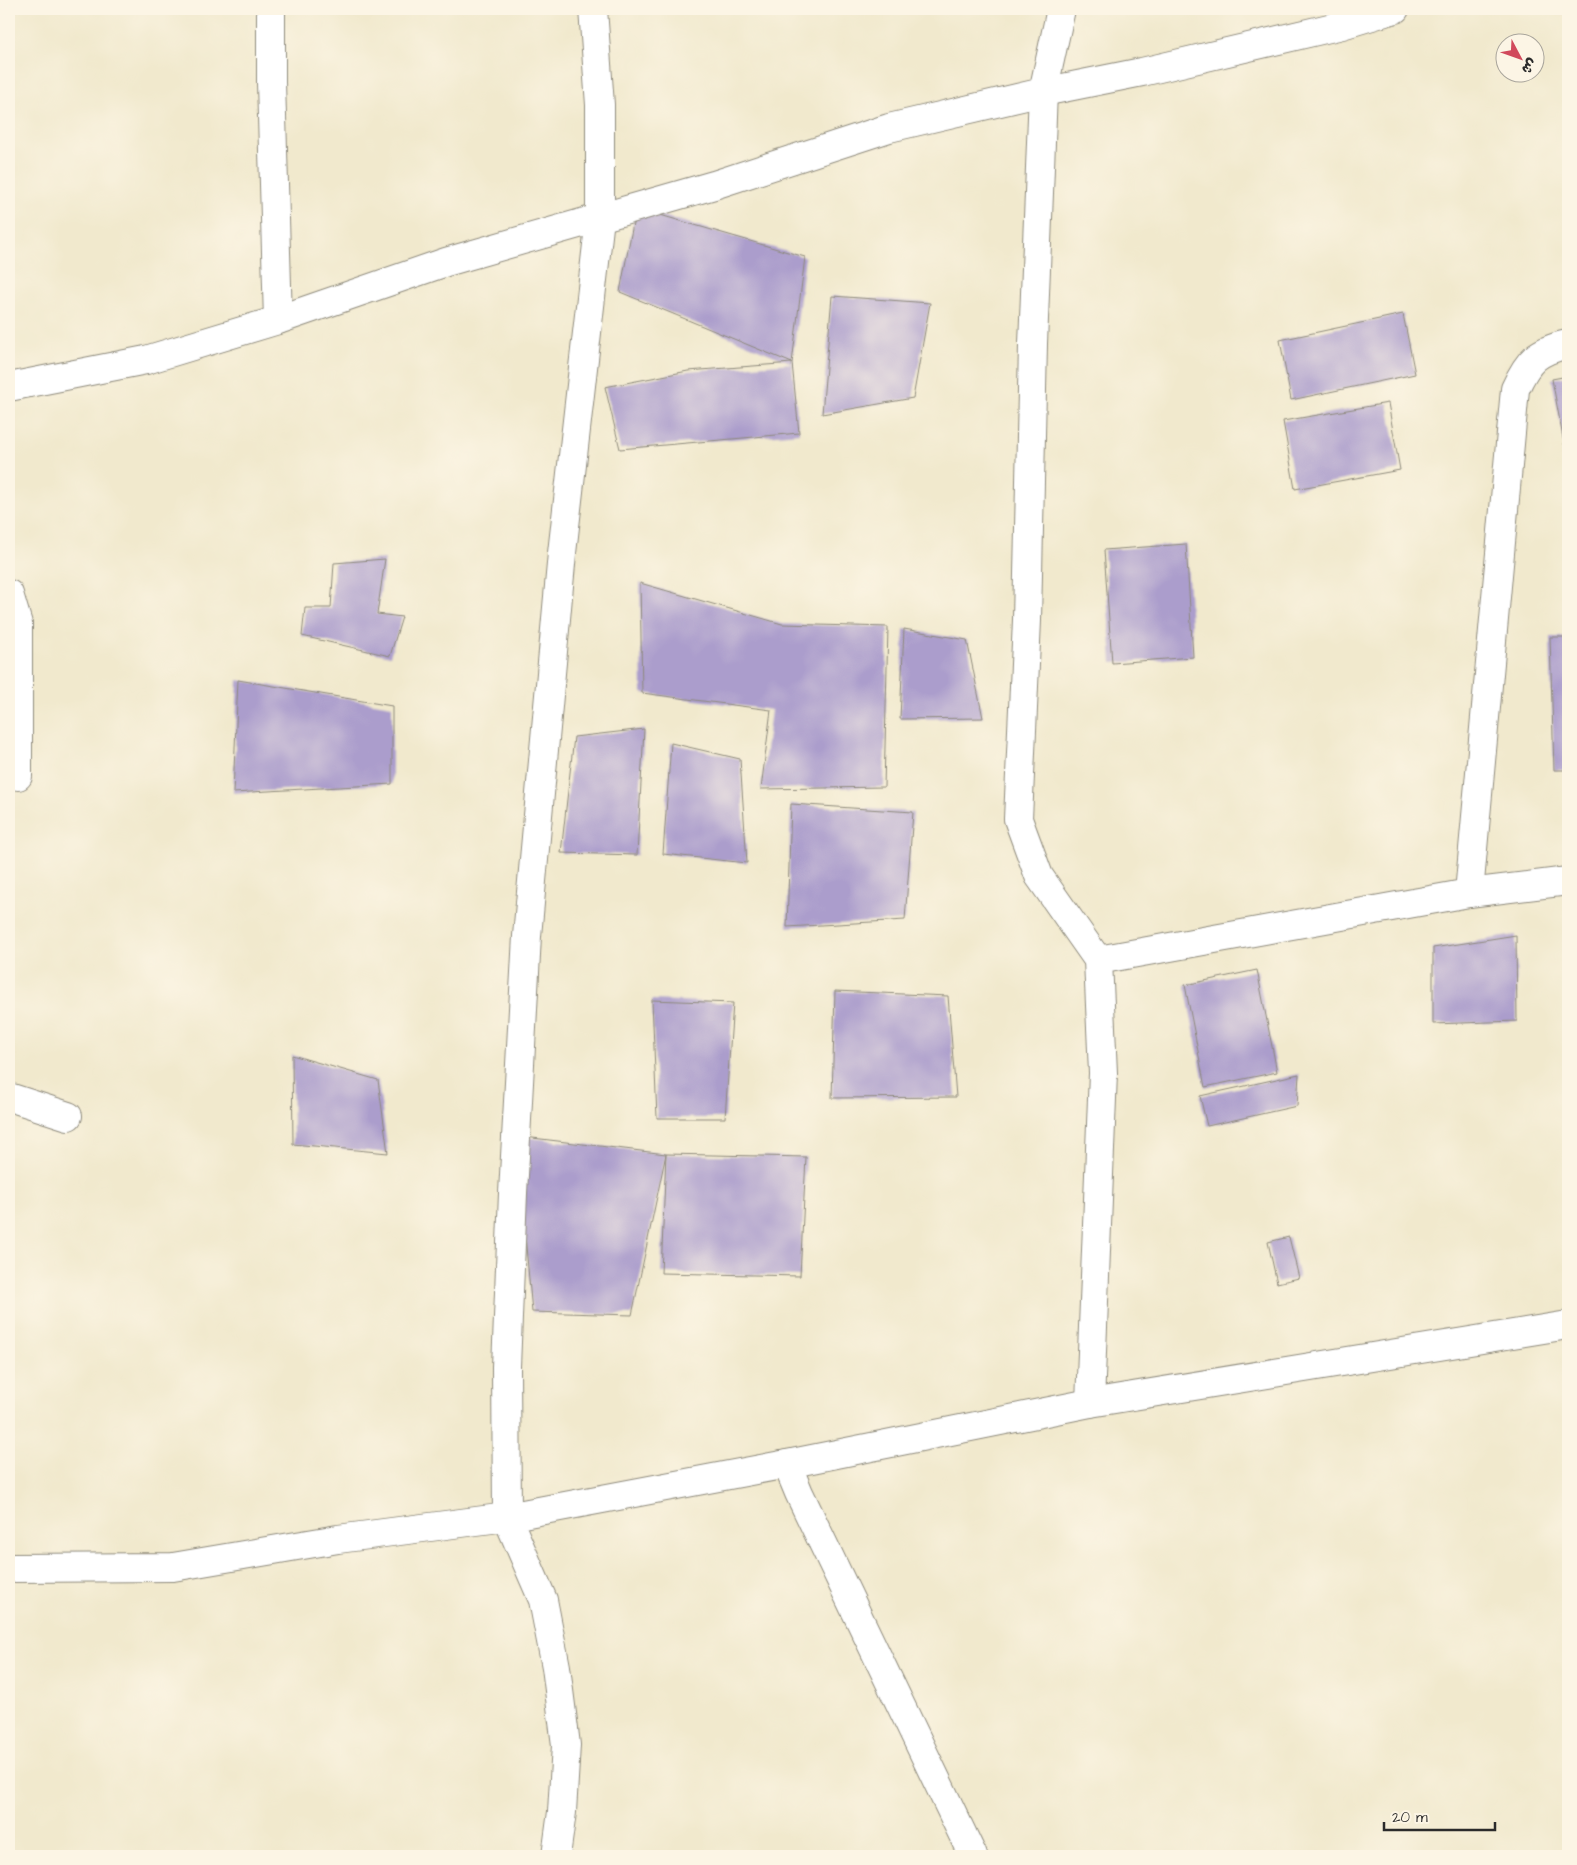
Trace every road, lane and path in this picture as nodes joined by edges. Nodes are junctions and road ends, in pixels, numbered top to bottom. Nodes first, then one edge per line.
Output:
1 (271, 9) edge
2 (593, 9) edge
3 (1061, 9) edge
4 (1394, 9) edge
5 (1044, 92) junction
6 (600, 218) junction
7 (278, 320) junction
8 (1568, 344) edge
9 (9, 387) edge
10 (9, 594) edge
11 (18, 776) dead end
12 (1568, 881) edge
13 (1470, 893) junction
14 (1098, 960) junction
15 (9, 1097) edge
16 (68, 1116) dead end
17 (1568, 1325) edge
18 (1090, 1403) junction
19 (787, 1464) junction
20 (507, 1517) junction
21 (9, 1568) edge
22 (556, 1856) edge
23 (973, 1856) edge

1 - 7 street
2 - 6 street
3 - 5 street
4 - 5 street
5 - 6 street
5 - 14 street
6 - 7 street
6 - 20 street
7 - 9 street
8 - 13 street
10 - 11 street
12 - 13 street
13 - 14 street
14 - 18 street
15 - 16 street
17 - 18 street
18 - 19 street
19 - 20 street
19 - 23 street
20 - 21 street
20 - 22 street

